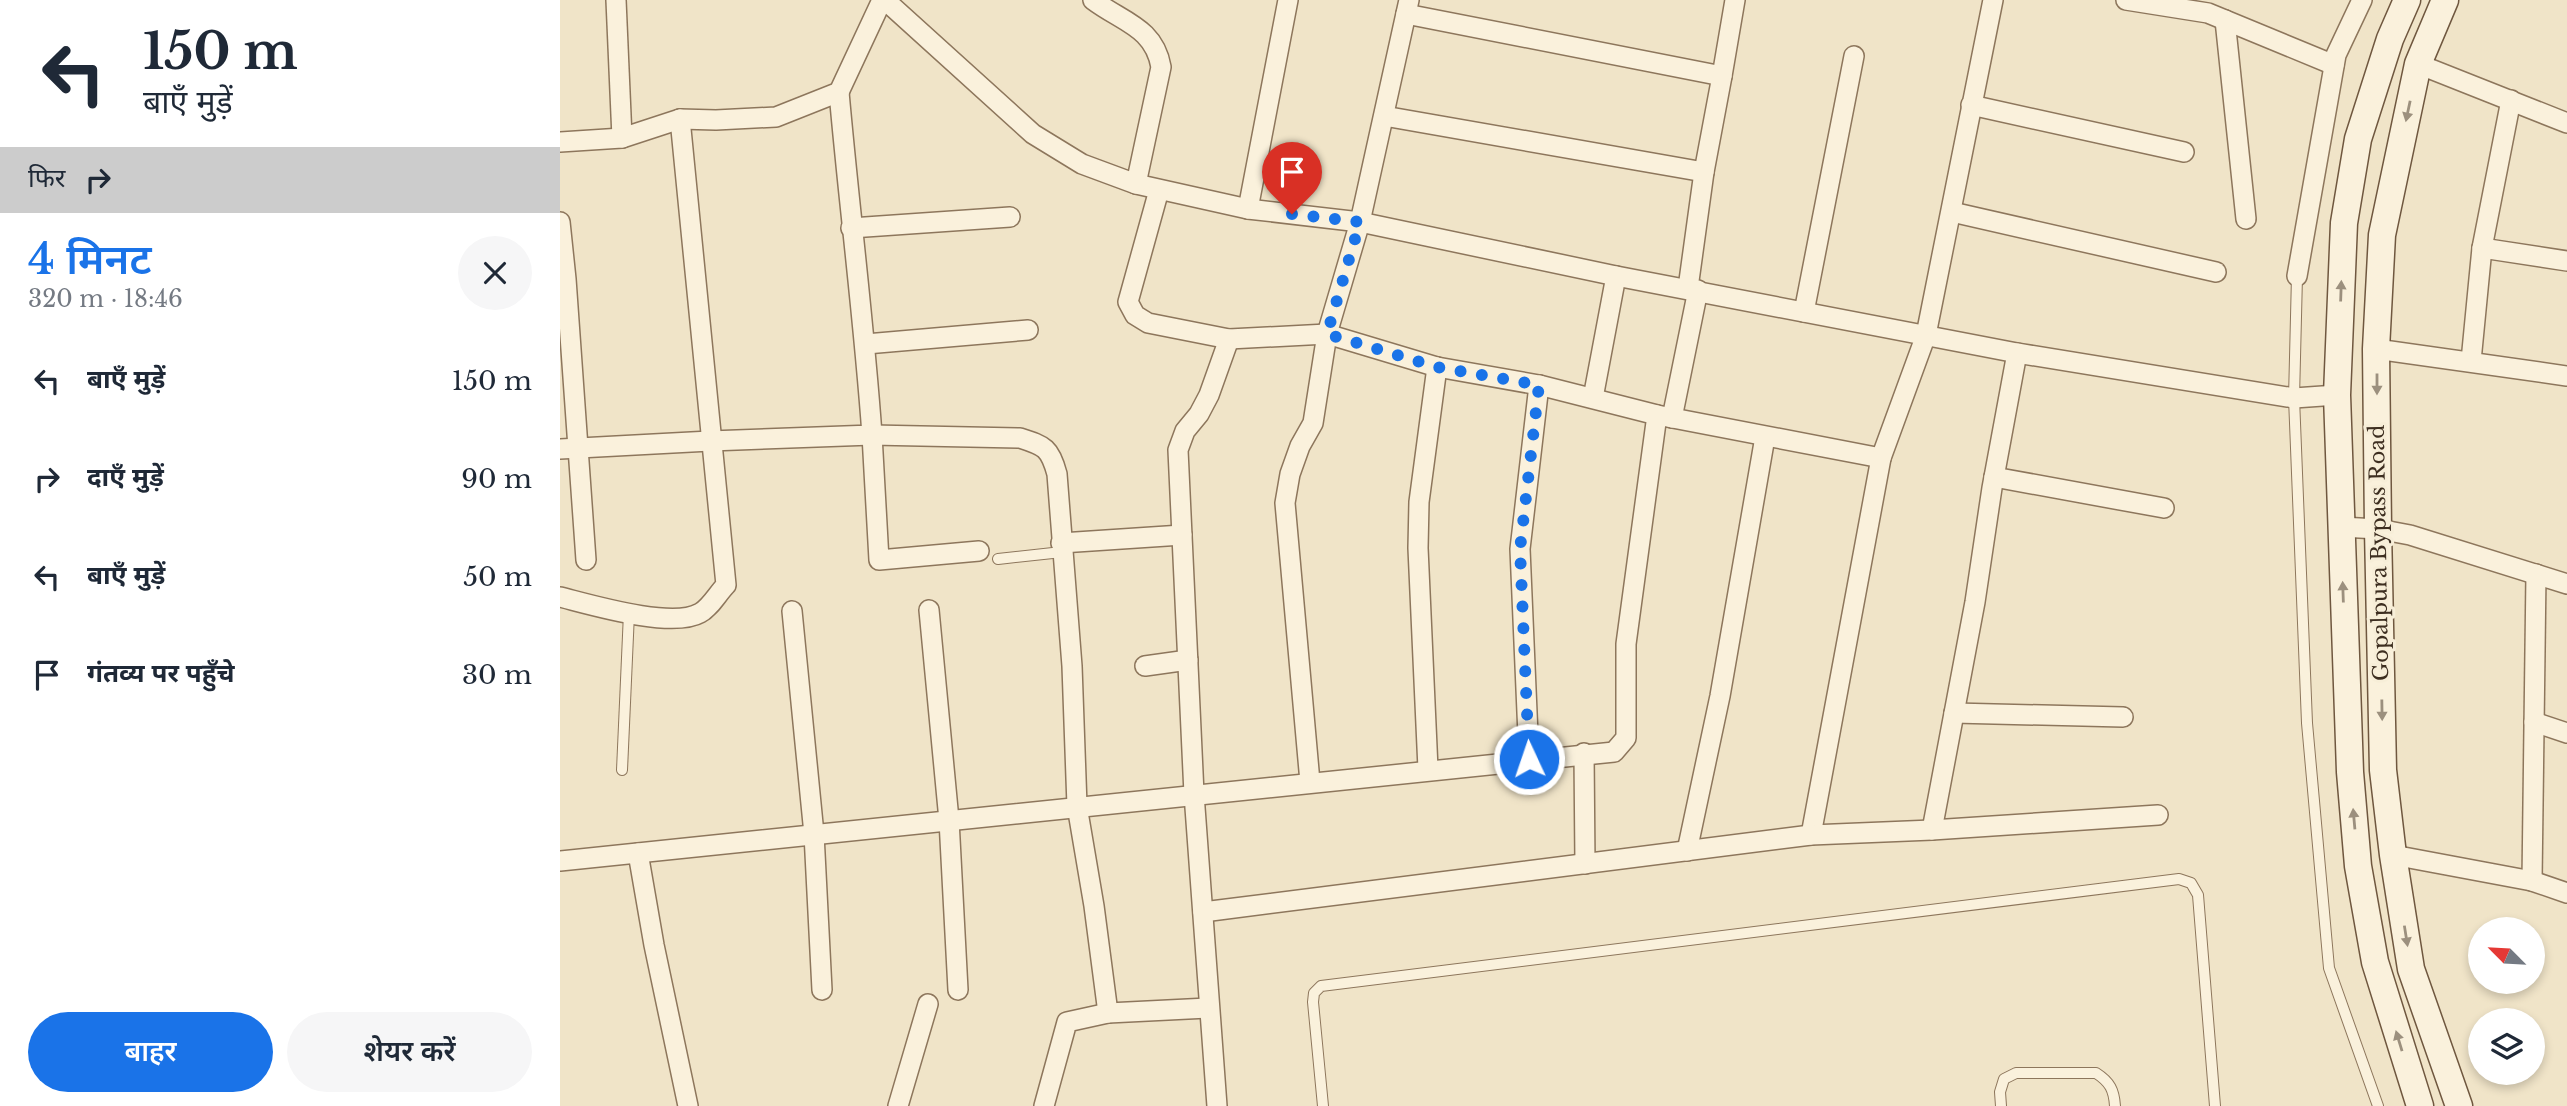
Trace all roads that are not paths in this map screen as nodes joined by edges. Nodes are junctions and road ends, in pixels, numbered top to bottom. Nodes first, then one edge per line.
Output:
1 (616, 0) edge
2 (883, 0) edge
3 (1093, 0) edge
4 (1288, 0) edge
5 (1735, 0) edge
6 (1993, 0) edge
7 (2362, 0) edge
8 (2407, 0) edge
9 (2445, 0) edge
10 (2139, 1) edge
11 (1407, 7) edge
12 (2225, 20) junction
13 (1854, 56) dead end
14 (2418, 64) junction
15 (2334, 65) junction
16 (1722, 76) junction
17 (839, 92) junction
18 (2511, 100) junction
19 (1971, 104) junction
20 (1384, 116) junction
21 (680, 119) junction
22 (2566, 119) edge
23 (622, 138) junction
24 (560, 142) edge
25 (2183, 152) dead end
26 (1704, 172) junction
27 (1136, 184) junction
28 (1159, 190) junction
29 (1248, 209) junction
30 (1952, 212) junction
31 (1010, 217) dead end
32 (2246, 219) dead end
33 (560, 222) edge
34 (1360, 222) junction
35 (851, 228) junction
36 (2482, 248) junction
37 (2567, 261) edge
38 (2216, 272) dead end
39 (1616, 276) junction
40 (2297, 276) joint
41 (1693, 289) junction
42 (1804, 312) junction
43 (1028, 330) dead end
44 (1327, 334) junction
45 (1926, 335) junction
46 (1229, 339) junction
47 (866, 344) junction
48 (2376, 349) junction
49 (2017, 353) junction
50 (2471, 361) junction
51 (1437, 367) junction
52 (2567, 376) edge
53 (1539, 385) junction
54 (2337, 395) junction
55 (1593, 398) junction
56 (2294, 398) junction
57 (1665, 416) junction
58 (872, 435) junction
59 (1765, 438) junction
60 (710, 440) junction
61 (569, 449) edge
62 (1881, 458) junction
63 (1994, 477) junction
64 (2164, 508) dead end
65 (2341, 527) junction
66 (2378, 528) junction
67 (1182, 536) junction
68 (1062, 547) junction
69 (979, 551) dead end
70 (998, 559) dead end
71 (586, 560) dead end
72 (2536, 574) junction
73 (2567, 583) edge
74 (560, 597) edge
75 (929, 610) dead end
76 (792, 611) dead end
77 (629, 613) junction
78 (1188, 660) junction
79 (1145, 666) dead end
80 (1954, 713) junction
81 (2123, 717) dead end
82 (2534, 722) junction
83 (2567, 733) edge
84 (1584, 753) junction
85 (1529, 759) junction
86 (1427, 769) junction
87 (622, 770) dead end
88 (1310, 782) junction
89 (1194, 794) junction
90 (1077, 806) junction
91 (2158, 815) dead end
92 (949, 820) junction
93 (1931, 830) junction
94 (814, 834) junction
95 (1811, 835) junction
96 (1687, 851) junction
97 (638, 853) junction
98 (2393, 855) junction
99 (560, 861) edge
100 (1585, 864) junction
101 (2532, 881) junction
102 (2567, 893) edge
103 (1203, 912) junction
104 (822, 990) dead end
105 (958, 990) dead end
106 (928, 1004) dead end
107 (1209, 1008) junction
108 (1108, 1013) junction
109 (688, 1106) edge
110 (898, 1106) edge
111 (1044, 1106) edge
112 (1217, 1106) edge
113 (1324, 1106) edge
114 (2001, 1106) edge
115 (2115, 1106) edge
116 (2215, 1106) edge
117 (2378, 1106) edge
118 (2420, 1106) edge
119 (2459, 1106) edge

1 - 23 street
2 - 17 street
2 - 27 street
3 - 27 street
4 - 29 street
5 - 16 street
6 - 19 street
7 - 15 street
54 -> 8 street, Gopalpura Bypass Road
9 - 14 street, Gopalpura Bypass Road
10 - 12 street
11 - 16 street
11 - 20 street
12 - 15 street
12 - 32 street
13 - 42 street
14 - 18 street
14 -> 48 street, Gopalpura Bypass Road
15 - 40 street
16 - 26 street
17 - 21 street
17 - 35 street
18 - 22 street
18 - 36 street
19 - 25 street
19 - 30 street
20 - 26 street
20 - 34 street
21 - 23 street
21 - 60 street
23 - 24 street
26 - 41 street
27 - 28 street
28 - 29 street
28 - 46 street
29 - 34 street
30 - 38 street
30 - 45 street
31 - 35 street
33 - 61 street
34 - 39 street
34 - 44 street
35 - 47 street
36 - 37 street
36 - 50 street
39 - 41 street
39 - 55 street
40 - 56 lane
41 - 42 street
41 - 57 street
42 - 45 street
43 - 47 street
44 - 46 street
44 - 51 street
44 - 88 street
45 - 49 street
45 - 62 street
46 - 67 street
47 - 58 street
48 - 50 street
48 -> 66 street, Gopalpura Bypass Road
49 - 56 street
49 - 63 street
50 - 52 street
51 - 53 street
51 - 86 street
53 - 55 street
53 - 85 street
54 - 56 street
54 - 65 street, Gopalpura Bypass Road
55 - 57 street
56 - 117 lane
57 - 59 street
57 - 84 street
58 - 60 street
58 - 68 street
58 - 69 street
59 - 62 street
59 - 96 street
60 - 61 street
60 - 77 street
61 - 71 street
62 - 95 street
63 - 64 street
63 - 80 street
65 - 66 street
118 -> 65 street, Gopalpura Bypass Road
66 - 72 street
66 -> 98 street, Gopalpura Bypass Road
67 - 68 street
67 - 78 street
68 - 70 lane
68 - 90 street
72 - 73 street
72 - 82 street
74 - 77 street
75 - 92 street
76 - 94 street
77 - 87 lane
78 - 79 street
78 - 89 street
80 - 81 street
80 - 93 street
82 - 83 street
82 - 101 street
84 - 85 street
84 - 100 street
85 - 86 street
86 - 88 street
88 - 89 street
89 - 90 street
89 - 103 street
90 - 92 street
90 - 108 street
91 - 93 street
92 - 94 street
92 - 105 street
93 - 95 street
94 - 97 street
94 - 104 street
95 - 96 street
96 - 100 street
97 - 99 street
97 - 109 street
98 - 101 street
98 -> 119 street, Gopalpura Bypass Road
100 - 103 street
101 - 102 street
103 - 107 street
106 - 110 street
107 - 108 street
107 - 112 street
108 - 111 street
113 - 116 lane
114 - 115 lane

